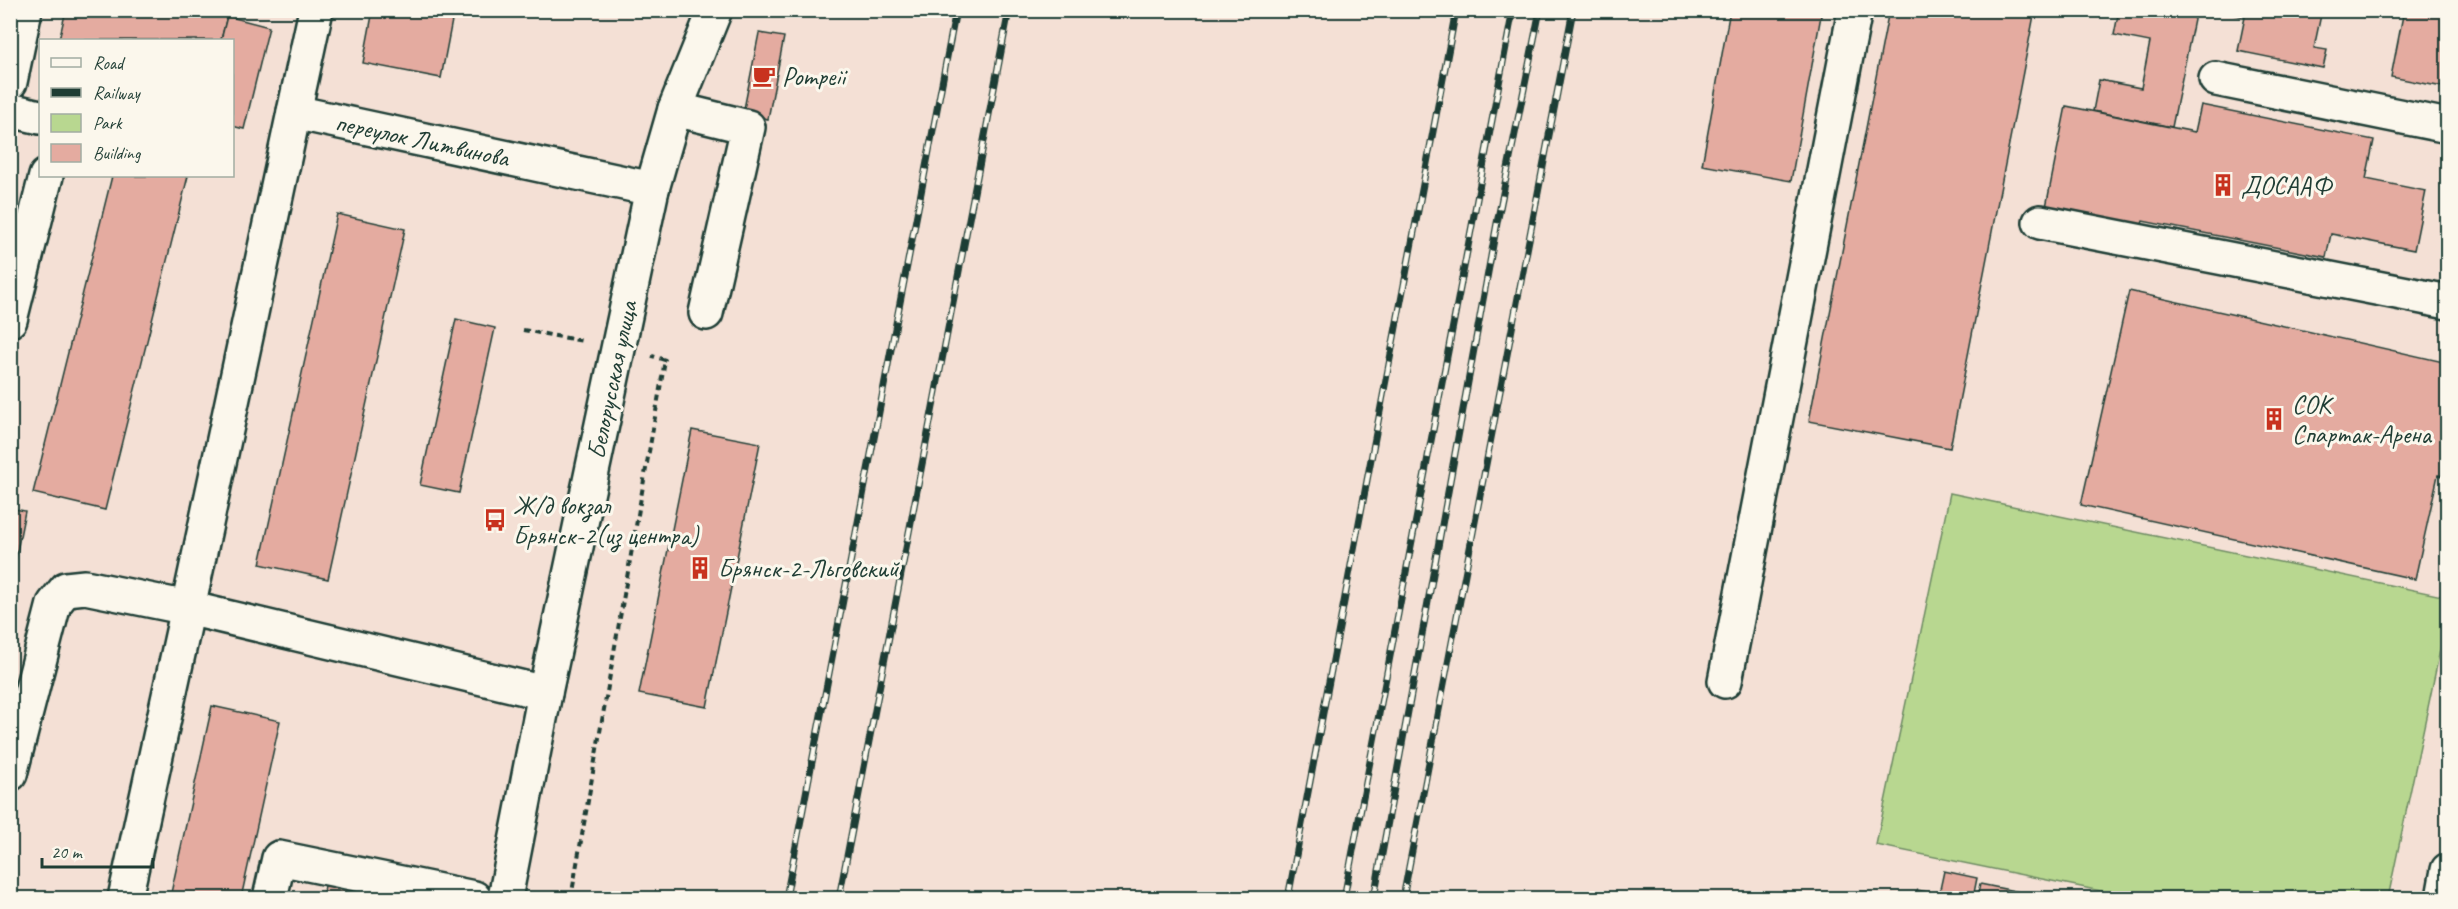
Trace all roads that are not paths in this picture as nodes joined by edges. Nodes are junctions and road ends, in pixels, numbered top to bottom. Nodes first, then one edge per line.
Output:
1 (25, 10) edge
2 (315, 10) edge
3 (715, 10) edge
4 (1855, 10) edge
5 (2216, 79) dead end
6 (10, 82) edge
7 (675, 109) junction
8 (10, 110) edge
9 (294, 112) junction
10 (39, 117) edge
11 (2448, 126) edge
12 (45, 177) edge
13 (652, 189) junction
14 (2040, 222) dead end
15 (2448, 302) edge
16 (706, 313) dead end
17 (10, 321) edge
18 (188, 608) junction
19 (1725, 681) dead end
20 (546, 693) junction
21 (10, 774) edge
22 (2448, 870) edge
23 (125, 898) edge
24 (270, 898) edge
25 (474, 898) edge
26 (505, 898) edge
27 (2443, 898) edge

1 - 6 main road
2 - 9 main road
3 - 7 main road, Белорусская улица
4 - 19 main road
5 - 11 main road
7 - 13 main road, Белорусская улица
7 - 16 main road
8 - 10 main road
9 - 13 main road, переулок Литвинова
9 - 18 main road
12 - 17 main road
13 - 20 main road, Белорусская улица
14 - 15 main road
18 - 20 main road
18 - 21 main road
18 - 23 main road
20 - 26 main road, Белорусская улица
22 - 27 main road
24 - 25 main road

